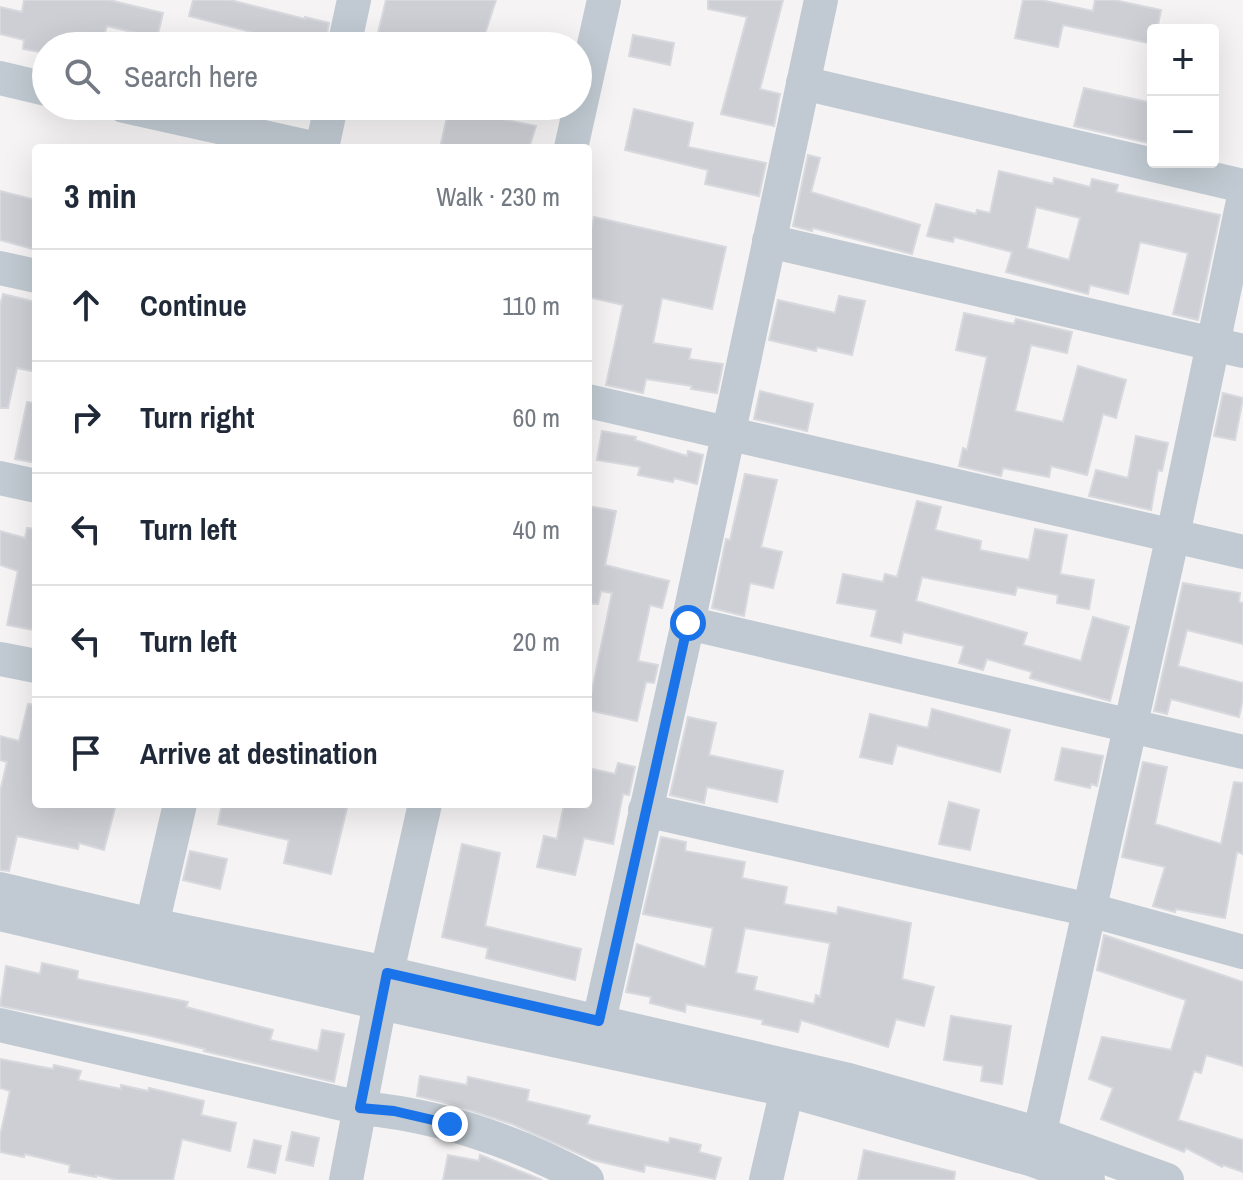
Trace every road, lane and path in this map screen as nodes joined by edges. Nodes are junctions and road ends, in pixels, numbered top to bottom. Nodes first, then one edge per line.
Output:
1 (354, 0) edge
2 (604, 0) edge
3 (821, 0) edge
4 (347, 32) edge
5 (592, 54) edge
6 (0, 78) edge
7 (803, 83) junction
8 (32, 86) edge
9 (187, 120) edge
10 (328, 120) edge
11 (577, 120) edge
12 (295, 144) edge
13 (323, 144) edge
14 (572, 144) edge
15 (1243, 186) edge
16 (1243, 201) edge
17 (769, 241) junction
18 (0, 268) edge
19 (32, 275) edge
20 (1228, 347) edge
21 (592, 402) edge
22 (727, 432) junction
23 (0, 478) edge
24 (32, 485) edge
25 (1173, 535) junction
26 (1243, 552) edge
27 (688, 623) junction
28 (0, 659) edge
29 (32, 665) edge
30 (1130, 725) junction
31 (1243, 752) edge
32 (179, 808) edge
33 (424, 808) edge
34 (645, 810) junction
35 (0, 889) edge
36 (1090, 910) junction
37 (0, 914) edge
38 (152, 925) junction
39 (1243, 952) edge
40 (383, 988) junction
41 (599, 1021) junction
42 (0, 1025) edge
43 (790, 1078) junction
44 (360, 1108) junction
45 (1037, 1147) junction
46 (346, 1180) edge
47 (587, 1180) edge
48 (766, 1180) edge
49 (1088, 1180) edge
50 (1167, 1180) edge

1 - 4 street
2 - 5 street
3 - 7 street
6 - 8 street
7 - 15 street
7 - 17 street
9 - 12 street
10 - 13 street
11 - 14 street
16 - 20 street
17 - 20 street
17 - 22 street
18 - 19 street
20 - 25 street
21 - 22 street
22 - 25 street
22 - 27 street
23 - 24 street
25 - 26 street
25 - 30 street
27 - 30 street
27 - 34 street
28 - 29 street
30 - 31 street
30 - 36 street
32 - 38 street
33 - 40 street
34 - 36 street
34 - 41 street
35 - 38 street
36 - 39 street
36 - 45 street
37 - 40 street
38 - 40 street
40 - 41 street
40 - 43 street
40 - 44 street
41 - 43 street
42 - 44 street
43 - 45 street
43 - 48 street
44 - 46 street
44 - 47 street
45 - 49 street
45 - 50 street

